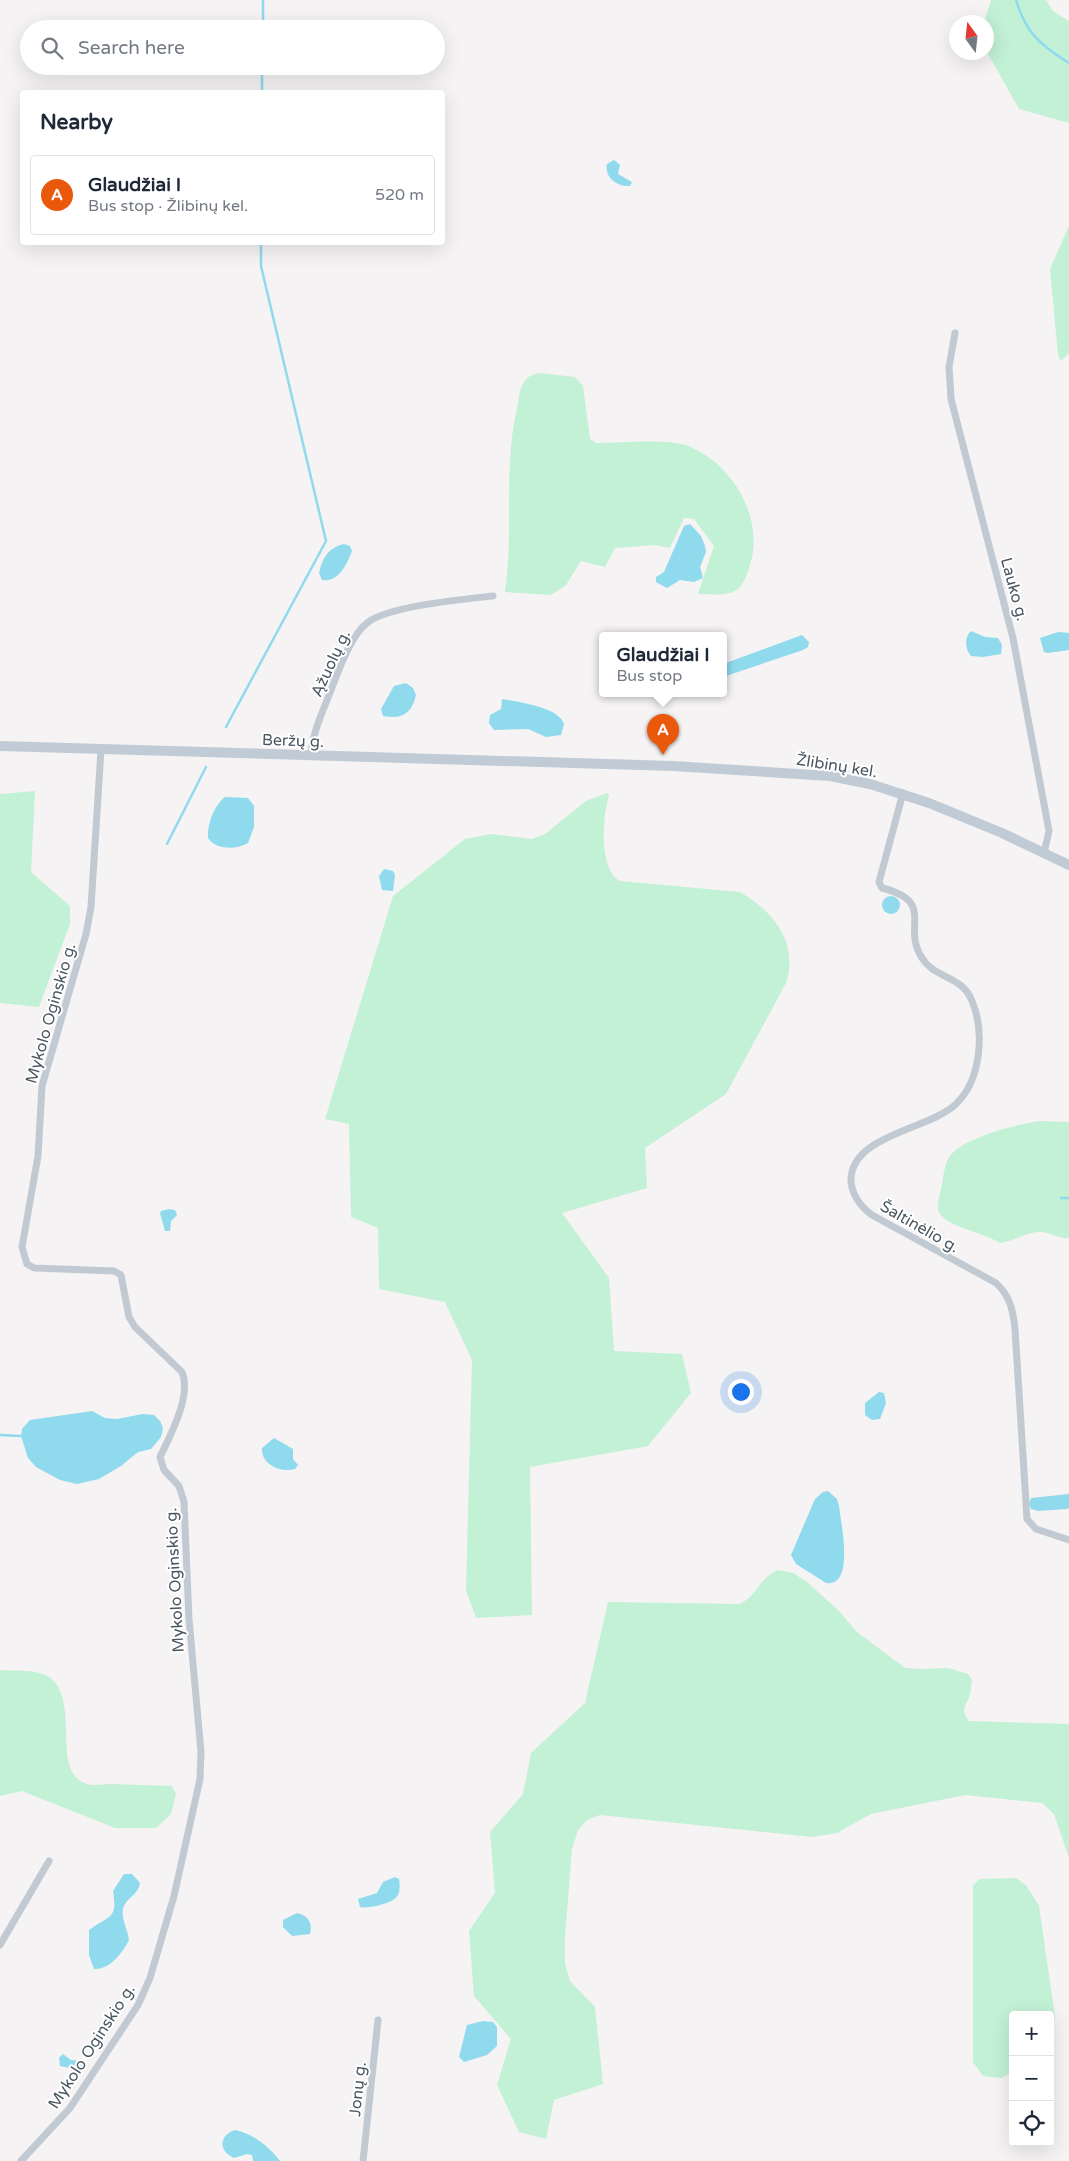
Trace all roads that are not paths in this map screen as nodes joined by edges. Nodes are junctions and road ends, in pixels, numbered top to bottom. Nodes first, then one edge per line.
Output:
1 (955, 334) dead end
2 (493, 596) dead end
3 (0, 746) edge
4 (101, 750) junction
5 (311, 756) junction
6 (584, 764) joint
7 (903, 793) junction
8 (1044, 853) junction
9 (1069, 865) edge
10 (1069, 1540) edge
11 (49, 1861) dead end
12 (0, 1944) edge
13 (378, 2020) dead end
14 (21, 2161) edge
15 (363, 2161) edge

1 - 8 street, Lauko g.
2 - 5 street, Ąžuolų g.
3 - 4 main road, Beržų g.
4 - 5 main road, Beržų g.
4 - 14 street, Mykolo Oginskio g.
5 - 6 main road, Beržų g.
6 - 7 main road, Žlibinų kel.
7 - 8 main road, Žlibinų kel.
7 - 10 street, Šaltinėlio g.
8 - 9 main road, Žlibinų kel.
11 - 12 street
13 - 15 street, Jonų g.

